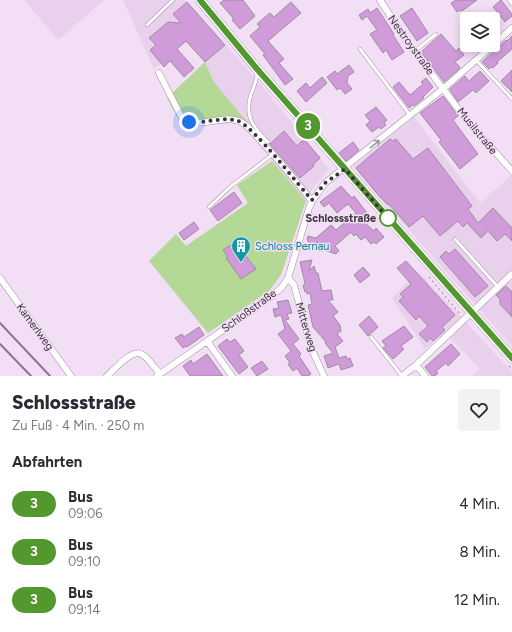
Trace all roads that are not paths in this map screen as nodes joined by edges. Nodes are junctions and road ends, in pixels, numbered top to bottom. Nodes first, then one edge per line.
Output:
1 (173, 0) edge
2 (200, 0) edge
3 (380, 0) edge
4 (147, 25) dead end
5 (512, 28) edge
6 (436, 34) dead end
7 (500, 39) edge
8 (360, 49) dead end
9 (415, 51) junction
10 (485, 52) edge
11 (476, 60) junction
12 (257, 69) junction
13 (159, 73) dead end
14 (444, 88) junction
15 (512, 99) edge
16 (410, 115) junction
17 (268, 142) dead end
18 (273, 154) junction
19 (345, 169) junction
20 (512, 171) edge
21 (312, 200) junction
22 (209, 207) dead end
23 (455, 239) dead end
24 (512, 274) edge
25 (0, 278) edge
26 (288, 278) junction
27 (498, 287) junction
28 (472, 312) junction
29 (371, 337) dead end
30 (207, 341) junction
31 (512, 358) edge
32 (416, 366) junction
33 (159, 375) edge
34 (71, 376) edge
35 (107, 376) edge
36 (232, 376) edge
37 (324, 376) edge
38 (402, 376) edge
39 (425, 376) edge

1 - 4 lane
2 - 12 main road
3 - 9 street, Nestroystraße
5 - 7 street, Schloßstraße
6 - 9 lane
8 - 16 lane
9 - 14 street, Nestroystraße
10 - 11 street, Schloßstraße
11 - 14 street, Schloßstraße
11 - 15 lane
12 - 17 lane
12 - 19 main road
13 - 18 street
14 - 16 street, Schloßstraße
14 - 20 street, Musilstraße
19 -> 16 street, Schloßstraße
18 - 21 street
18 - 22 lane
19 - 21 street, Schloßstraße
19 - 28 main road
21 - 26 street, Schloßstraße
23 - 27 lane
24 - 27 street
25 - 34 street, Kamerlweg
26 - 30 street, Schloßstraße
26 - 37 street, Mitterweg
27 - 28 street
28 - 31 main road
28 - 32 street
29 - 38 lane
30 - 33 street, Schloßstraße
30 - 36 street
32 - 38 street
32 - 39 street
33 - 35 street, Schloßstraße

